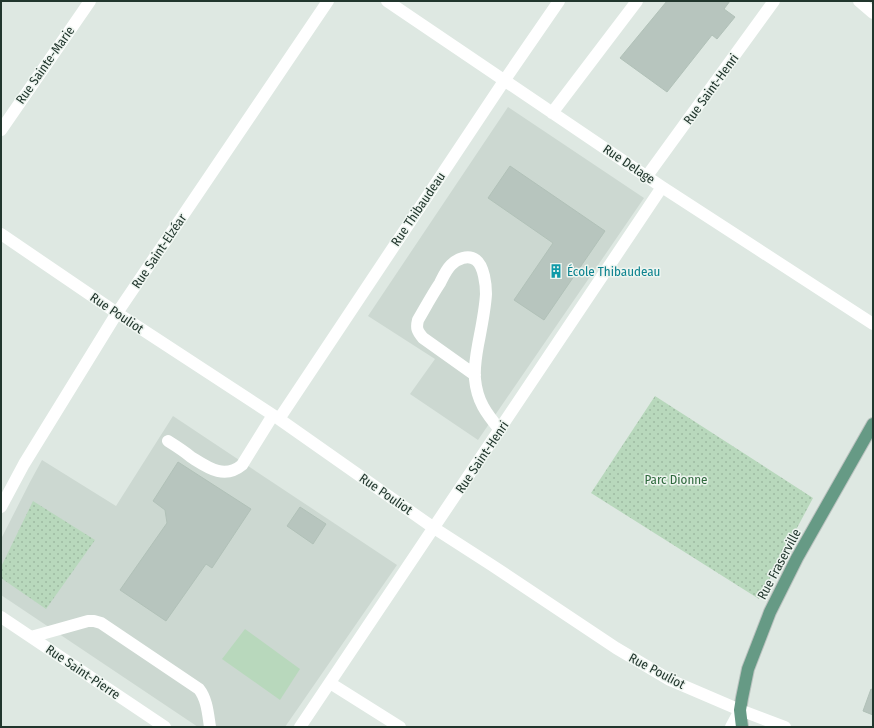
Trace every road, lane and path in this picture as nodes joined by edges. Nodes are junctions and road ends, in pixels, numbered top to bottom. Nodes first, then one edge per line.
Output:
1 (90, 1) edge
2 (328, 1) edge
3 (387, 1) edge
4 (559, 1) edge
5 (637, 1) edge
6 (774, 1) edge
7 (859, 1) edge
8 (873, 13) edge
9 (504, 80) junction
10 (552, 113) junction
11 (1, 130) edge
12 (647, 176) junction
13 (662, 187) junction
14 (1, 234) edge
15 (117, 313) junction
16 (873, 324) edge
17 (475, 375) junction
18 (276, 417) junction
19 (873, 424) edge
20 (500, 430) junction
21 (168, 441) dead end
22 (1, 507) edge
23 (434, 528) junction
24 (1, 617) edge
25 (32, 637) junction
26 (330, 683) junction
27 (740, 710) junction
28 (165, 727) edge
29 (210, 727) edge
30 (300, 727) edge
31 (400, 727) edge
32 (731, 727) edge
33 (742, 727) edge
34 (785, 727) edge

1 - 11 street, Rue Sainte-Marie
2 - 15 street, Rue Saint-Elzéar
3 - 9 street, Rue Delage
4 - 9 street, Rue Thibaudeau
5 - 10 street
6 - 12 street, Rue Saint-Henri
7 - 8 street
9 - 10 street, Rue Delage
9 - 18 street, Rue Thibaudeau
10 - 12 street, Rue Delage
12 - 13 street, Rue Delage
13 - 16 street, Rue Delage
13 - 20 street, Rue Saint-Henri
14 - 15 street, Rue Pouliot
15 - 18 street, Rue Pouliot
15 - 22 street, Rue Saint-Elzéar
17 - 17 street
17 - 20 street
18 - 21 street, Rue Thibaudeau
18 - 23 street, Rue Pouliot
19 - 27 main road, Rue Fraserville
20 - 23 street, Rue Saint-Henri
23 - 26 street, Rue Saint-Henri
23 - 27 street, Rue Pouliot
24 - 25 street, Rue Saint-Pierre
25 - 28 street, Rue Saint-Pierre
25 - 29 street
26 - 30 street, Rue Saint-Henri
26 - 31 street
27 - 32 street
27 - 33 main road, Rue Fraserville
27 - 34 street, Rue Pouliot

